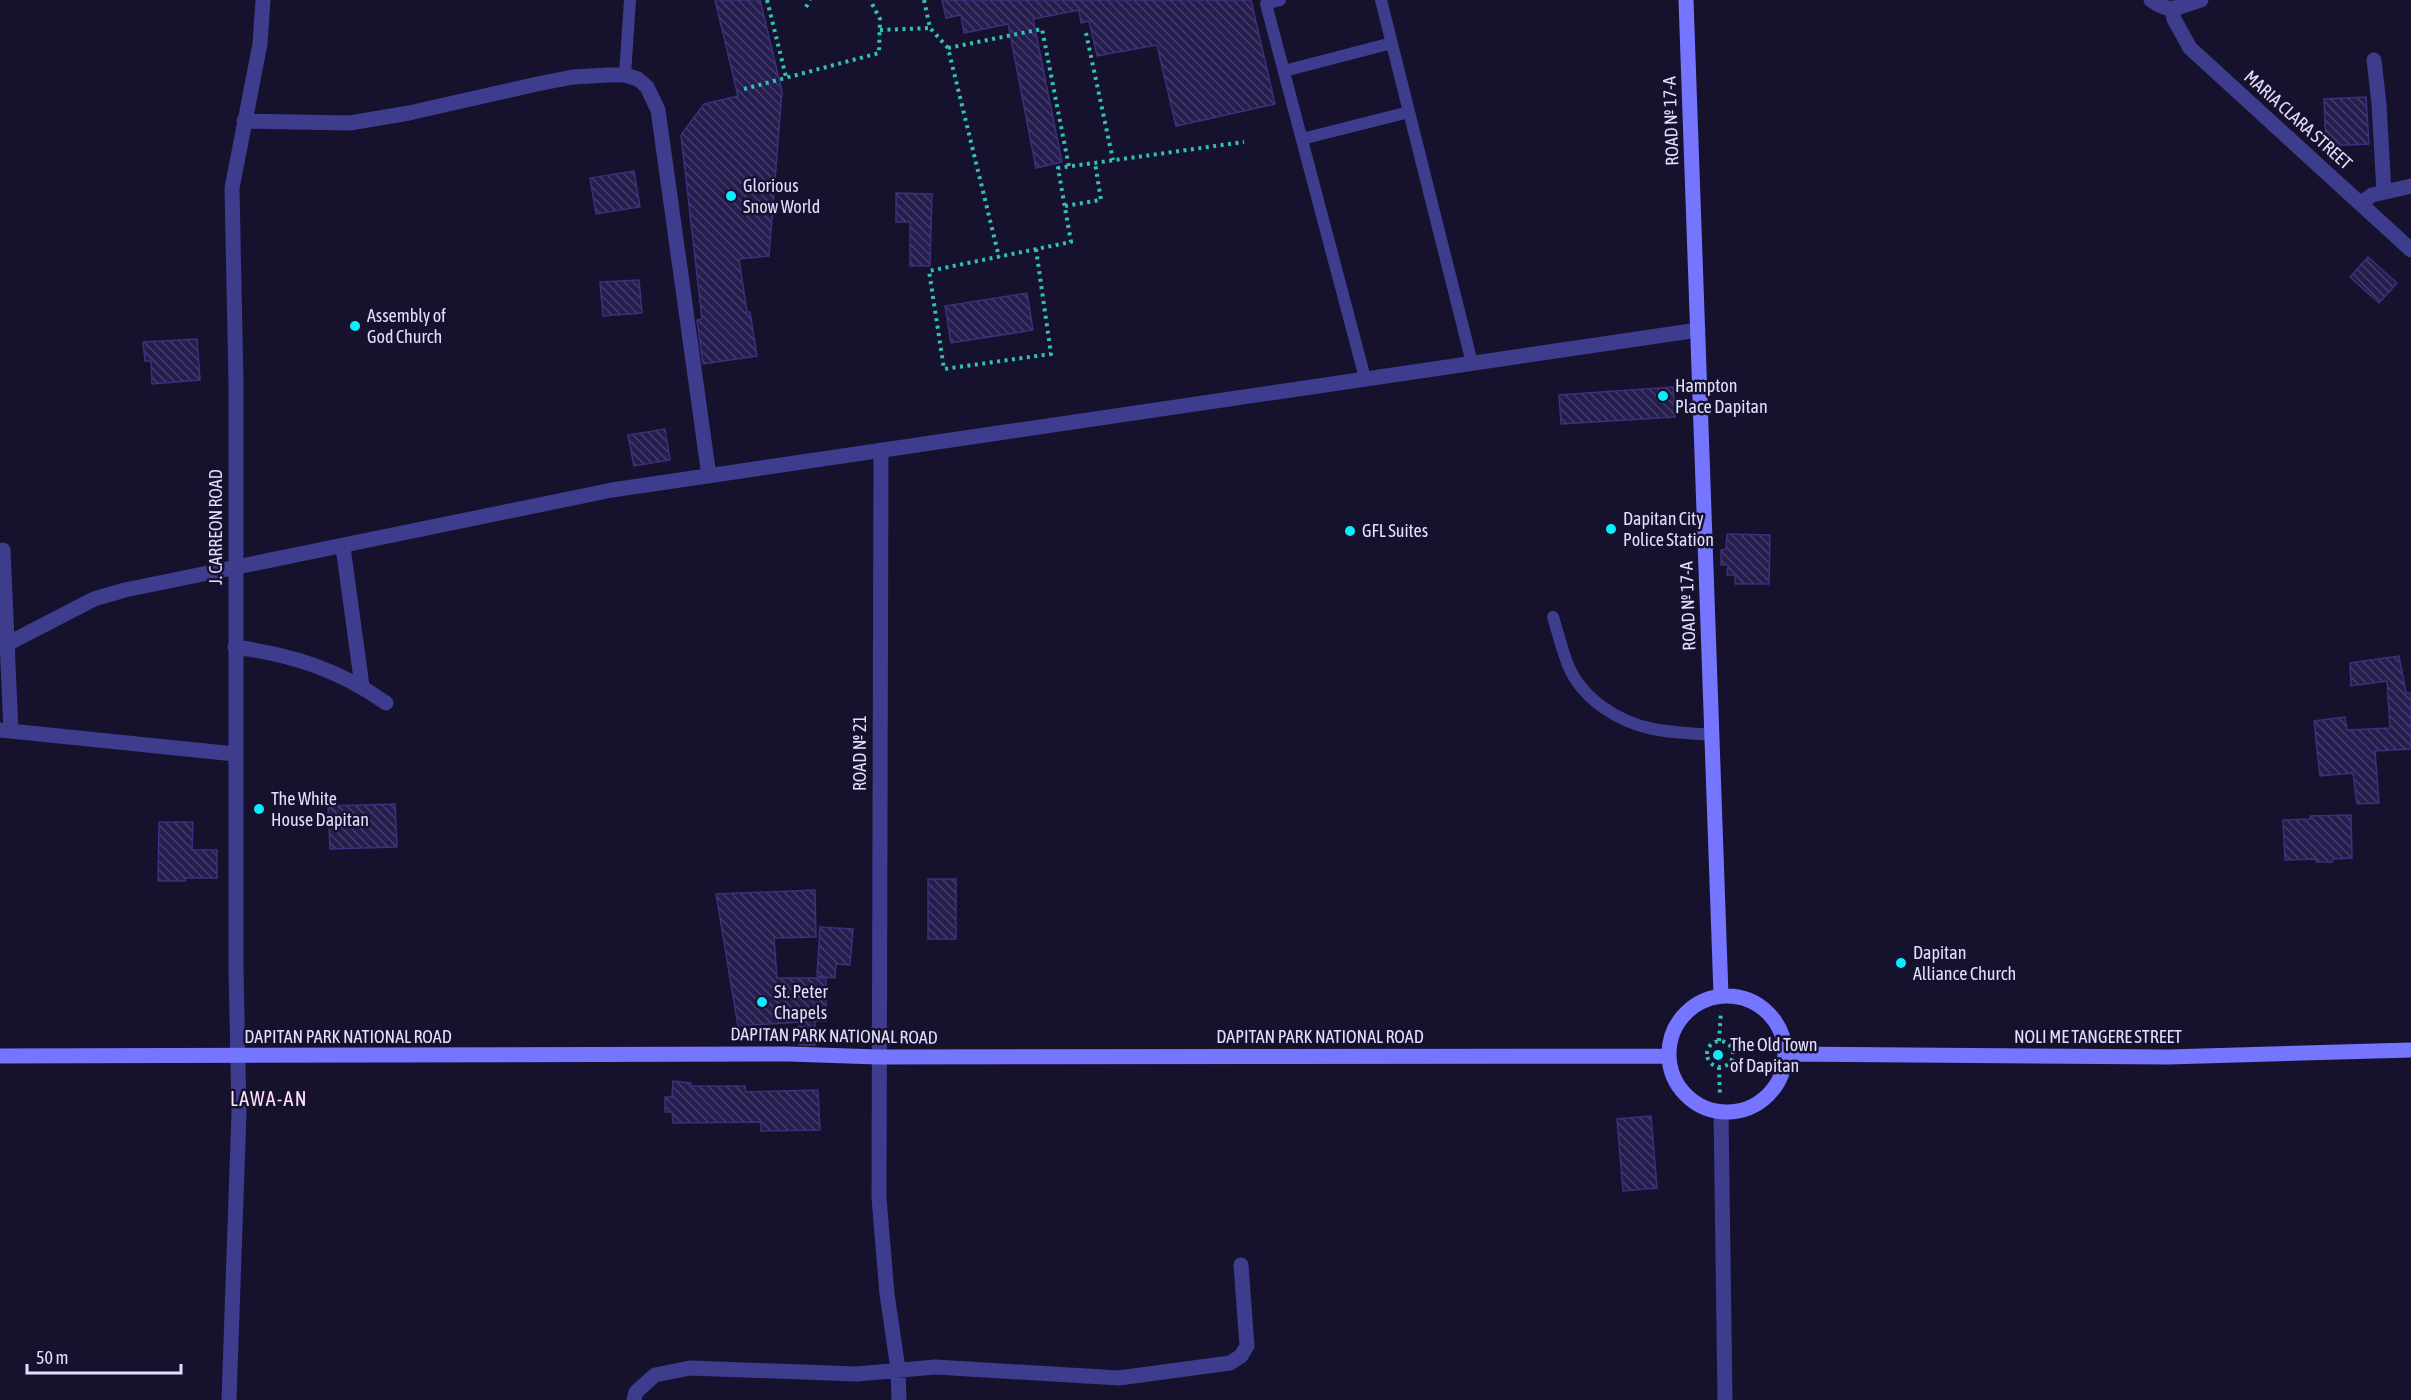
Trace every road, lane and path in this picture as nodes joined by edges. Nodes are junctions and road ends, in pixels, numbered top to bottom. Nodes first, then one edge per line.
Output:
1 (263, 0) edge
2 (630, 0) edge
3 (767, 0) edge
4 (810, 0) edge
5 (870, 0) edge
6 (924, 0) edge
7 (1280, 0) edge
8 (1381, 0) edge
9 (1686, 0) edge
10 (2151, 0) edge
11 (2201, 0) edge
12 (806, 7) dead end
13 (2172, 10) junction
14 (930, 28) junction
15 (880, 30) junction
16 (1086, 33) dead end
17 (1392, 44) junction
18 (948, 48) junction
19 (2374, 60) dead end
20 (1284, 71) junction
21 (625, 75) junction
22 (786, 77) junction
23 (744, 89) dead end
24 (1409, 112) junction
25 (244, 121) junction
26 (1302, 139) junction
27 (1244, 142) dead end
28 (1113, 160) junction
29 (1095, 163) junction
30 (1069, 167) junction
31 (2411, 186) edge
32 (2384, 192) junction
33 (2361, 203) junction
34 (1065, 206) junction
35 (1036, 249) junction
36 (2411, 250) edge
37 (999, 257) junction
38 (1698, 330) junction
39 (1472, 363) junction
40 (1365, 378) junction
41 (881, 450) junction
42 (709, 476) junction
43 (343, 546) junction
44 (3, 550) dead end
45 (236, 569) junction
46 (1553, 617) dead end
47 (7, 644) junction
48 (235, 647) junction
49 (362, 686) junction
50 (386, 703) dead end
51 (5, 731) edge
52 (1712, 735) junction
53 (235, 754) junction
54 (1721, 995) junction
55 (1719, 1041) junction
56 (2411, 1050) edge
57 (1786, 1054) junction
58 (0, 1056) edge
59 (1669, 1056) junction
60 (237, 1057) junction
61 (878, 1057) junction
62 (1719, 1067) junction
63 (1721, 1112) junction
64 (1241, 1264) dead end
65 (898, 1370) junction
66 (229, 1400) edge
67 (634, 1400) edge
68 (899, 1400) edge
69 (1725, 1400) edge

1 - 25 street, J. CARREON ROAD
2 - 21 lane
3 - 22 path
4 - 12 path
5 - 15 path
6 - 14 path
7 - 20 lane
8 - 17 lane
9 - 38 main road, ROAD № 17-A
10 - 13 street
11 - 13 street
13 - 33 street, MARIA CLARA STREET
14 - 15 path
14 - 18 path
15 - 22 path
16 - 28 path
17 - 20 lane
17 - 24 lane
18 - 30 path
18 - 37 path
19 - 32 street
20 - 26 lane
21 - 25 street
21 - 42 street
22 - 23 path
24 - 26 lane
24 - 39 lane
25 - 45 street, J. CARREON ROAD
26 - 40 lane
27 - 28 path
28 - 29 path
29 - 30 path
29 - 34 path
30 - 34 path
31 - 32 street
32 - 33 street
33 - 36 street, MARIA CLARA STREET
34 - 35 path
35 - 37 path
35 - 37 path
38 - 39 street
38 - 52 main road, ROAD № 17-A
39 - 40 street
40 - 41 street
41 - 42 street
41 - 61 street, ROAD № 21
42 - 43 street
43 - 45 street
43 - 49 street
44 - 47 street
45 - 47 street
45 - 48 street, J. CARREON ROAD
46 - 52 lane
47 - 51 street
48 - 49 street
48 - 53 street, J. CARREON ROAD
49 - 50 street
51 - 53 street
52 - 54 main road, ROAD № 17-A
53 - 60 street, J. CARREON ROAD
54 - 55 path
54 - 57 main road
54 - 59 main road
55 - 62 path
55 - 62 path
56 - 57 main road, NOLI ME TANGERE STREET
57 - 63 main road
58 - 60 main road, DAPITAN PARK NATIONAL ROAD
59 - 61 main road, DAPITAN PARK NATIONAL ROAD
59 - 63 main road
60 - 61 main road, DAPITAN PARK NATIONAL ROAD
60 - 66 street, J. CARREON ROAD
61 - 65 street, ROAD № 21
62 - 63 path
63 - 69 street
64 - 65 street
65 - 67 street
65 - 68 street, ROAD № 21

